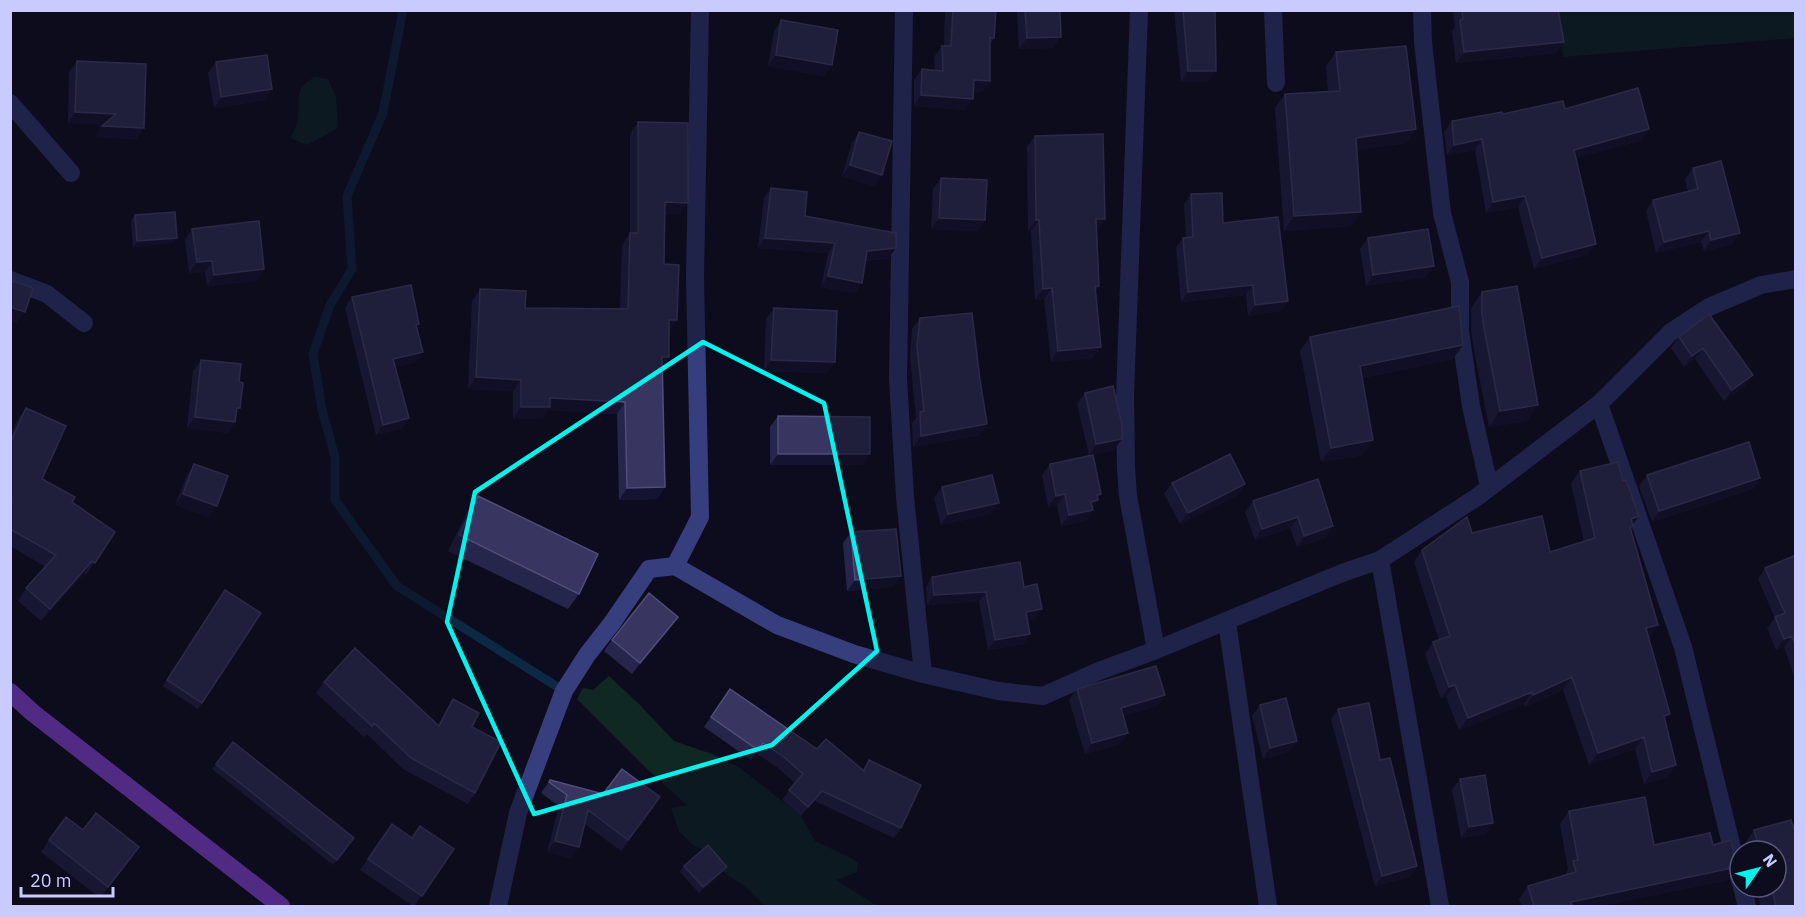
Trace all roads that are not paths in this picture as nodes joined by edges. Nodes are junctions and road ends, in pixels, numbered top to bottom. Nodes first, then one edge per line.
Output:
1 (700, 10) edge
2 (904, 10) edge
3 (1139, 10) edge
4 (1273, 10) edge
5 (1422, 10) edge
6 (1276, 83) dead end
7 (10, 103) edge
8 (71, 173) dead end
9 (1796, 279) edge
10 (10, 280) edge
11 (84, 323) dead end
12 (1599, 404) junction
13 (1490, 486) junction
14 (1380, 560) junction
15 (675, 566) junction
16 (1227, 622) junction
17 (1156, 650) junction
18 (922, 674) junction
19 (10, 693) edge
20 (1730, 839) edge
21 (281, 906) edge
22 (498, 906) edge
23 (1268, 906) edge
24 (1440, 906) edge

1 - 15 street
2 - 18 street
3 - 17 street
4 - 6 street
5 - 13 street
7 - 8 street
9 - 12 street
10 - 11 street
12 - 13 street
12 - 20 street
13 - 14 street
14 - 16 street
14 - 24 street
15 - 18 street
15 - 22 street
16 - 17 street
16 - 23 street
17 - 18 street
19 - 21 main road

